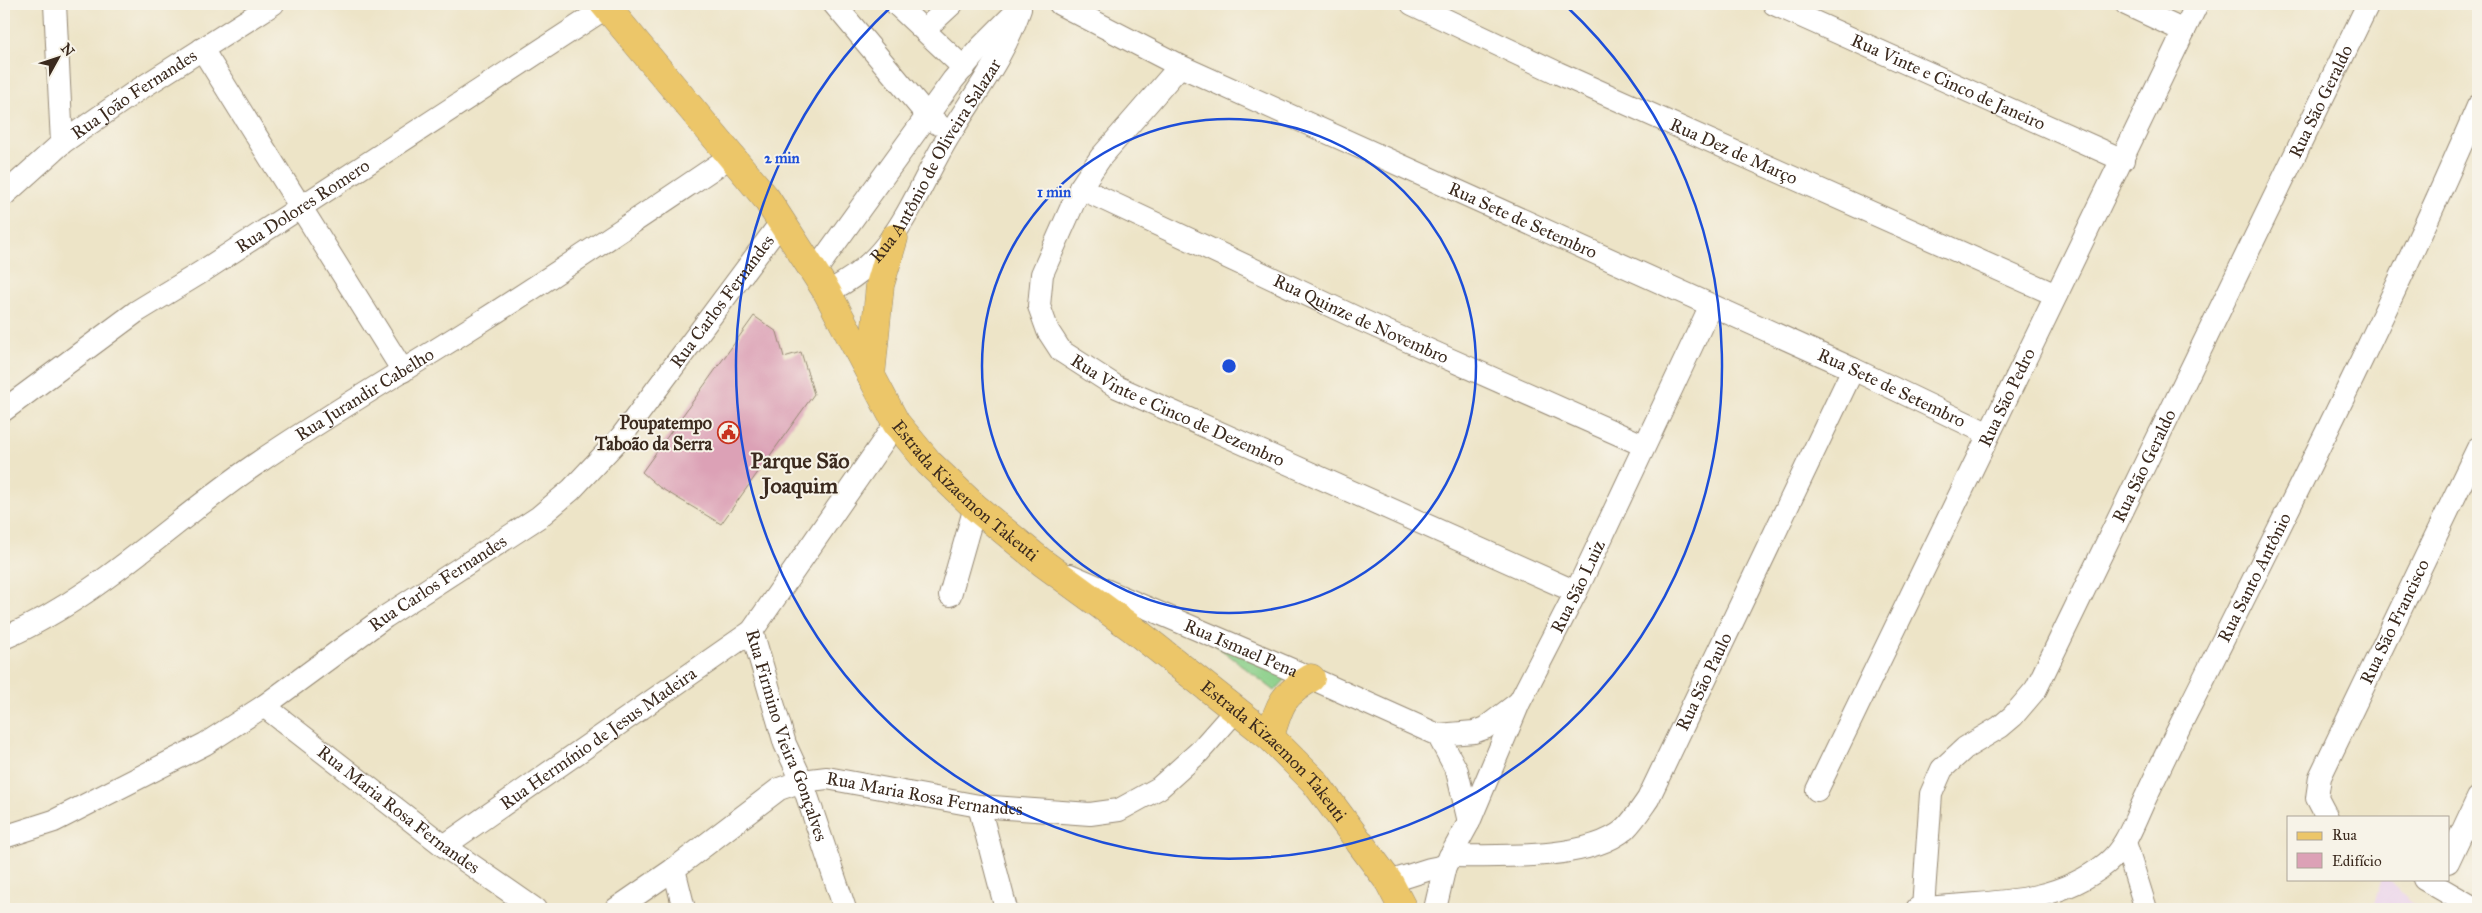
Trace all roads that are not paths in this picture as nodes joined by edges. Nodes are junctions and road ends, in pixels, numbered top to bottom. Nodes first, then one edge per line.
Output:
1 (55, 4) edge
2 (273, 4) edge
3 (834, 4) edge
4 (896, 4) edge
5 (952, 4) edge
6 (1060, 4) edge
7 (1412, 4) edge
8 (1774, 4) edge
9 (2126, 4) edge
10 (2197, 4) edge
11 (2368, 4) edge
12 (606, 5) edge
13 (1022, 6) edge
14 (924, 30) junction
15 (2184, 31) junction
16 (202, 49) junction
17 (1180, 66) junction
18 (964, 68) junction
19 (2478, 106) edge
20 (927, 115) junction
21 (950, 134) junction
22 (62, 143) junction
23 (730, 157) junction
24 (2123, 160) junction
25 (1080, 188) junction
26 (4, 195) edge
27 (300, 206) junction
28 (782, 221) junction
29 (894, 238) junction
30 (821, 282) junction
31 (2056, 295) junction
32 (1710, 307) junction
33 (1853, 369) junction
34 (403, 371) junction
35 (871, 376) junction
36 (4, 410) edge
37 (896, 423) junction
38 (1989, 434) junction
39 (1644, 445) junction
40 (2478, 448) edge
41 (975, 507) junction
42 (1043, 563) junction
43 (1576, 592) junction
44 (950, 595) dead end
45 (752, 631) junction
46 (4, 638) edge
47 (1311, 678) junction
48 (1519, 703) junction
49 (264, 706) junction
50 (1236, 710) junction
51 (1438, 735) junction
52 (1270, 737) junction
53 (802, 781) junction
54 (1816, 790) dead end
55 (2478, 798) edge
56 (979, 806) junction
57 (2322, 807) edge
58 (1469, 822) junction
59 (4, 837) edge
60 (2125, 842) junction
61 (444, 846) junction
62 (2450, 858) edge
63 (1448, 861) junction
64 (674, 869) junction
65 (1389, 882) junction
66 (2434, 882) edge
67 (2471, 907) edge
68 (1954, 908) edge
69 (535, 909) edge
70 (616, 909) edge
71 (684, 909) edge
72 (845, 909) edge
73 (1006, 909) edge
74 (1403, 909) edge
75 (1436, 909) edge
76 (1920, 909) edge
77 (2146, 909) edge

1 - 22 street
2 - 16 street, Rua João Fernandes
3 - 20 street
4 - 14 street
5 - 14 street
6 - 17 street, Rua Sete de Setembro
7 - 31 street, Rua Dez de Março
8 - 24 street, Rua Vinte e Cinco de Janeiro
9 - 15 street
10 - 15 street, Rua São Pedro
11 - 76 street, Rua São Geraldo
12 - 23 main road, Estrada Kizaemon Takeuti
12 - 27 street, Rua Dolores Romero
13 - 18 street, Rua Antônio de Oliveira Salazar
13 - 21 street, Rua Antônio de Oliveira Salazar
14 - 18 street
15 - 24 street, Rua São Pedro
16 - 22 street, Rua João Fernandes
16 - 27 street
17 - 25 street, Rua Vinte e Cinco de Dezembro
17 - 32 street, Rua Sete de Setembro
18 - 20 street, Rua Antônio de Oliveira Salazar
19 - 60 street, Rua Santo Antônio
20 - 21 street
20 - 30 street, Rua Antônio de Oliveira Salazar
21 - 29 street, Rua Antônio de Oliveira Salazar
22 - 26 street, Rua João Fernandes
23 - 28 main road, Estrada Kizaemon Takeuti
23 - 34 street, Rua Jurandir Cabelho
24 - 31 street, Rua São Pedro
25 - 39 street, Rua Quinze de Novembro
25 - 43 street, Rua Vinte e Cinco de Dezembro
27 - 34 street
27 - 36 street, Rua Dolores Romero
28 - 30 main road, Estrada Kizaemon Takeuti
28 - 49 street, Rua Carlos Fernandes
29 - 30 street, Rua Antônio de Oliveira Salazar
29 - 35 main road
30 - 35 main road, Estrada Kizaemon Takeuti
31 - 38 street, Rua São Pedro
32 - 33 street, Rua Sete de Setembro
32 - 39 street, Rua São Luiz
33 - 38 street, Rua Sete de Setembro
33 - 63 street, Rua São Paulo
34 - 46 street, Rua Jurandir Cabelho
35 - 37 main road, Estrada Kizaemon Takeuti
37 - 41 main road, Estrada Kizaemon Takeuti
37 - 45 street, Rua Firmino Vieira Gonçalves
38 - 54 street, Rua São Pedro
39 - 43 street, Rua São Luiz
40 - 57 street, Rua São Francisco
41 - 42 main road, Estrada Kizaemon Takeuti
41 - 44 street
42 - 47 street, Rua Ismael Pena
42 - 50 main road, Estrada Kizaemon Takeuti
43 - 48 street, Rua São Luiz
45 - 53 street, Rua Firmino Vieira Gonçalves
45 - 61 street, Rua Hermínio de Jesus Madeira
47 - 51 street, Rua Ismael Pena
47 - 52 main road
48 - 51 street, Rua Ismael Pena
48 - 58 street, Rua São Luiz
49 - 59 street, Rua Carlos Fernandes
49 - 61 street, Rua Maria Rosa Fernandes
50 - 52 main road, Estrada Kizaemon Takeuti
50 - 56 street, Rua Maria Rosa Fernandes
51 - 58 street
52 - 65 main road, Estrada Kizaemon Takeuti
53 - 56 street, Rua Maria Rosa Fernandes
53 - 64 street, Rua Maria Rosa Fernandes
53 - 72 street, Rua Firmino Vieira Gonçalves
55 - 62 street
56 - 73 street
58 - 63 street, Rua São Luiz
60 - 68 street, Rua Santo Antônio
60 - 77 street
61 - 69 street, Rua Maria Rosa Fernandes
63 - 65 street
63 - 75 street, Rua São Luiz
64 - 70 street, Rua Maria Rosa Fernandes
64 - 71 street
65 - 74 main road, Estrada Kizaemon Takeuti
66 - 67 street
68 - 76 street, Rua Santo Antônio

